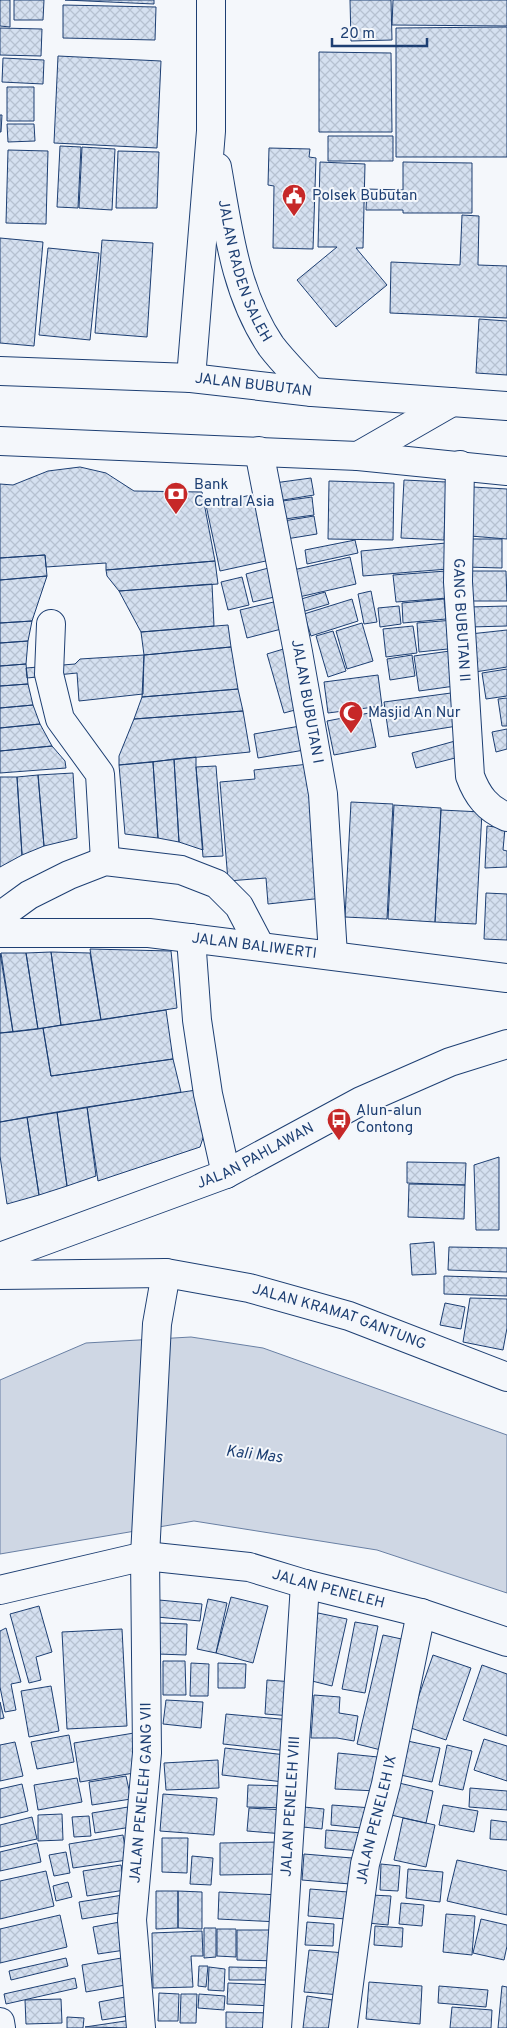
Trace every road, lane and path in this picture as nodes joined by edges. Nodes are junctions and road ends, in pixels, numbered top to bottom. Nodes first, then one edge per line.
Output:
1 (211, 0) edge
2 (211, 132) junction
3 (0, 371) edge
4 (191, 378) junction
5 (312, 392) junction
6 (452, 402) junction
7 (507, 406) edge
8 (0, 441) edge
9 (259, 451) junction
10 (358, 456) junction
11 (460, 466) junction
12 (507, 471) edge
13 (51, 624) dead end
14 (507, 818) edge
15 (106, 861) junction
16 (0, 916) edge
17 (0, 933) edge
18 (191, 938) junction
19 (260, 946) junction
20 (333, 955) junction
21 (507, 978) edge
22 (507, 1044) edge
23 (226, 1174) junction
24 (0, 1256) edge
25 (166, 1273) junction
26 (0, 1275) edge
27 (507, 1377) edge
28 (146, 1544) junction
29 (305, 1584) junction
30 (0, 1590) edge
31 (421, 1613) junction
32 (507, 1642) edge
33 (0, 2022) edge
34 (1, 2028) edge
35 (141, 2028) edge
36 (277, 2028) edge
37 (343, 2028) edge

1 - 2 street, JALAN RADEN SALEH
2 - 4 street, JALAN RADEN SALEH
2 - 5 street, JALAN RADEN SALEH
3 - 4 street, JALAN BUBUTAN
4 - 5 street, JALAN BUBUTAN
5 - 6 street, JALAN BUBUTAN
6 - 7 street, JALAN BUBUTAN
6 - 10 street
8 - 9 street
9 - 10 street
9 - 20 street, JALAN BUBUTAN I
10 - 11 street
11 - 12 street
11 - 14 street, GANG BUBUTAN II
13 - 15 street
15 - 16 street
15 - 19 street
17 - 18 street, JALAN BALIWERTI
18 - 19 street, JALAN BALIWERTI
18 - 23 street
19 - 20 street, JALAN BALIWERTI
20 - 21 street, JALAN BALIWERTI
22 - 23 street, JALAN PAHLAWAN
23 - 24 street, JALAN PAHLAWAN
25 - 26 street, JALAN KRAMAT GANTUNG
25 - 27 street, JALAN KRAMAT GANTUNG
25 - 28 street
28 - 29 street, JALAN PENELEH
28 - 30 street, JALAN PENELEH
28 - 35 street, JALAN PENELEH GANG VII
29 - 31 street, JALAN PENELEH
29 - 36 street, JALAN PENELEH VIII
31 - 32 street, JALAN PENELEH
31 - 37 street, JALAN PENELEH IX
33 - 34 street

